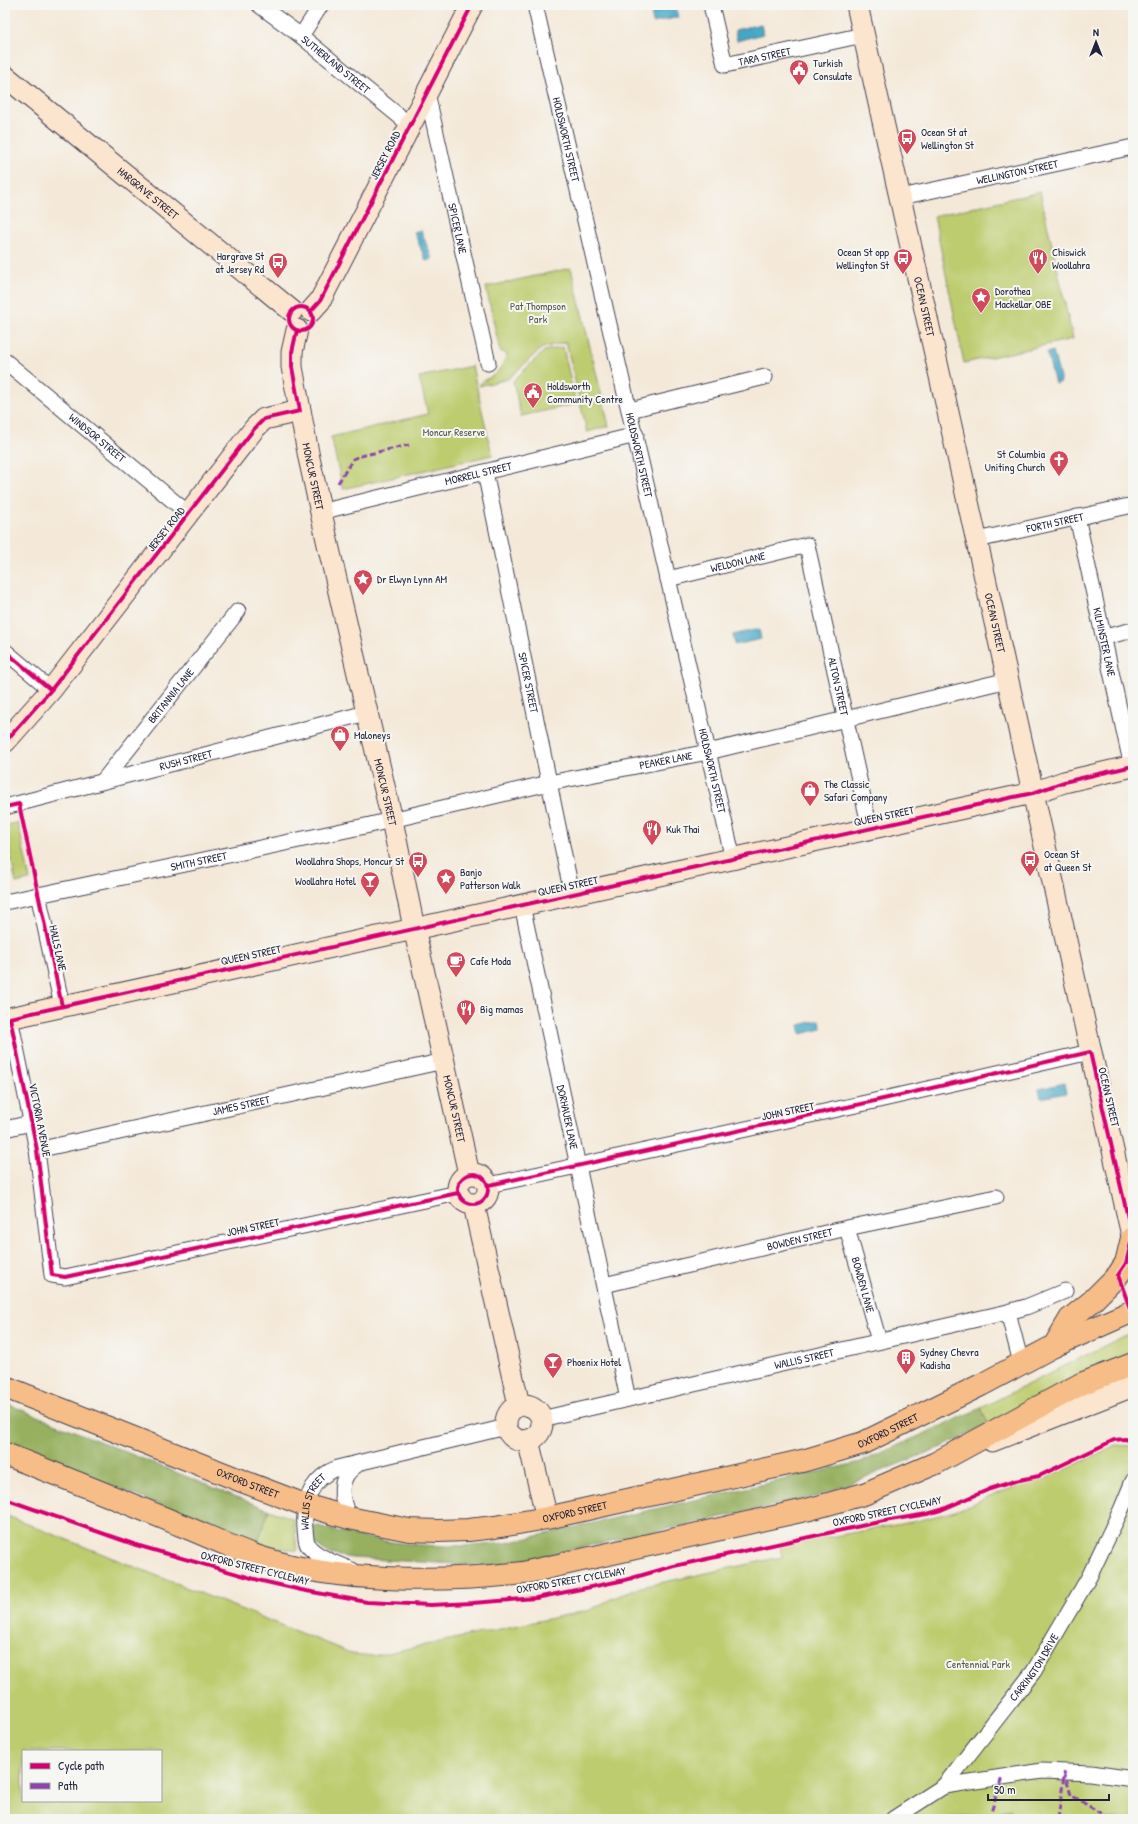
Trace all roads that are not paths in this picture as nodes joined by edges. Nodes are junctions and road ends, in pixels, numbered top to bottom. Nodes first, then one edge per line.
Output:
1 (259, 5) edge
2 (321, 5) edge
3 (472, 5) edge
4 (535, 5) edge
5 (711, 5) edge
6 (856, 5) edge
7 (863, 35) junction
8 (301, 36) junction
9 (5, 76) edge
10 (427, 93) junction
11 (410, 125) junction
12 (1133, 147) edge
13 (901, 197) junction
14 (300, 318) junction
15 (5, 361) edge
16 (488, 364) dead end
17 (765, 377) dead end
18 (630, 410) junction
19 (300, 411) junction
20 (636, 435) junction
21 (485, 472) junction
22 (1133, 505) edge
23 (320, 512) junction
24 (189, 514) junction
25 (1077, 517) junction
26 (977, 540) junction
27 (807, 545) joint
28 (668, 579) junction
29 (238, 611) dead end
30 (1133, 630) edge
31 (1105, 637) junction
32 (5, 651) edge
33 (1008, 680) junction
34 (51, 690) junction
35 (366, 713) junction
36 (845, 718) junction
37 (5, 742) edge
38 (708, 752) junction
39 (1133, 766) edge
40 (103, 781) junction
41 (549, 784) junction
42 (1033, 793) junction
43 (5, 807) edge
44 (392, 820) junction
45 (870, 829) junction
46 (733, 859) junction
47 (38, 894) junction
48 (572, 894) junction
49 (5, 902) edge
50 (522, 905) junction
51 (414, 928) junction
52 (62, 1006) junction
53 (8, 1018) edge
54 (1090, 1052) junction
55 (444, 1061) junction
56 (32, 1123) junction
57 (5, 1129) edge
58 (37, 1150) junction
59 (579, 1166) junction
60 (469, 1174) junction
61 (489, 1185) junction
62 (996, 1196) dead end
63 (466, 1199) junction
64 (847, 1228) junction
65 (1133, 1239) edge
66 (52, 1275) joint
67 (604, 1285) junction
68 (1065, 1291) dead end
69 (1133, 1311) edge
70 (1008, 1312) junction
71 (879, 1342) junction
72 (1054, 1346) junction
73 (1021, 1363) junction
74 (1133, 1364) edge
75 (1133, 1386) edge
76 (5, 1387) edge
77 (628, 1399) junction
78 (519, 1405) junction
79 (541, 1419) junction
80 (506, 1427) junction
81 (528, 1440) junction
82 (5, 1454) edge
83 (936, 1463) junction
84 (358, 1464) junction
85 (1133, 1481) edge
86 (305, 1505) junction
87 (1127, 1512) edge
88 (349, 1518) junction
89 (547, 1518) junction
90 (368, 1576) junction
91 (1133, 1779) edge
92 (944, 1786) junction
93 (892, 1819) edge

1 - 8 street, SUTHERLAND STREET
2 - 8 street
3 - 10 street, JERSEY ROAD
4 - 18 street, HOLDSWORTH STREET
5 - 7 street, TARA STREET
6 - 7 street, OCEAN STREET
7 - 13 street, OCEAN STREET
8 - 11 street, SUTHERLAND STREET
9 - 14 street, HARGRAVE STREET
10 - 11 street, JERSEY ROAD
10 - 16 street, SPICER LANE
11 - 14 street, JERSEY ROAD
12 - 13 street, WELLINGTON STREET
13 - 26 street, OCEAN STREET
14 - 19 street, JERSEY ROAD
15 - 24 street, WINDSOR STREET
17 - 18 street
18 - 20 street, HOLDSWORTH STREET
19 - 23 street, MONCUR STREET
19 - 24 street, JERSEY ROAD
20 - 21 street, MORRELL STREET
20 - 28 street, HOLDSWORTH STREET
21 - 23 street, MORRELL STREET
21 - 41 street, SPICER STREET
22 - 25 street, FORTH STREET
23 - 35 street, MONCUR STREET
24 - 34 street, JERSEY ROAD
25 - 26 street, FORTH STREET
25 - 31 street, KILMINSTER LANE
26 - 33 street, OCEAN STREET
27 - 28 street, WELDON LANE
27 - 36 street, ALTON STREET
28 - 38 street, HOLDSWORTH STREET
29 - 40 street, BRITANNIA LANE
30 - 31 street
31 - 39 street, KILMINSTER LANE
32 - 34 street
33 - 36 street, PEAKER LANE
33 - 42 street, OCEAN STREET
34 - 37 street, JERSEY ROAD
35 - 40 street, RUSH STREET
35 - 44 street, MONCUR STREET
36 - 38 street, PEAKER LANE
36 - 45 street, ALTON STREET
38 - 41 street, PEAKER LANE
38 - 46 street, HOLDSWORTH STREET
39 - 42 street, QUEEN STREET
40 - 43 street, RUSH STREET
41 - 44 street, PEAKER LANE
41 - 48 street, SPICER STREET
42 - 45 street, QUEEN STREET
42 - 54 street, OCEAN STREET
44 - 47 street, SMITH STREET
44 - 51 street, MONCUR STREET
45 - 46 street, QUEEN STREET
46 - 48 street, QUEEN STREET
47 - 49 street, SMITH STREET
47 - 52 street, HALLS LANE
48 - 50 street, QUEEN STREET
50 - 51 street, QUEEN STREET
50 - 59 street, DORHAUER LANE
51 - 52 street, QUEEN STREET
51 - 55 street, MONCUR STREET
52 - 53 street, QUEEN STREET
53 - 56 street, VICTORIA AVENUE
54 - 59 street, JOHN STREET
54 - 65 street, OCEAN STREET
55 - 58 street, JAMES STREET
55 - 60 street, MONCUR STREET
56 - 57 street
56 - 58 street, VICTORIA AVENUE
58 - 66 street, VICTORIA AVENUE
59 - 61 street, JOHN STREET
59 - 67 street, DORHAUER LANE
60 - 61 street
60 - 63 street
61 - 63 street
62 - 64 street, BOWDEN STREET
63 - 66 street, JOHN STREET
63 - 78 street
64 - 67 street, BOWDEN STREET
64 - 71 street, BOWDEN LANE
65 - 72 main road
67 - 77 street, DORHAUER LANE
68 - 70 street, WALLIS STREET
69 - 72 main road, OXFORD STREET
70 - 71 street, WALLIS STREET
70 - 73 street
71 - 77 street, WALLIS STREET
72 - 73 main road, OXFORD STREET
73 - 89 main road, OXFORD STREET
74 - 83 main road
75 - 83 street
76 - 86 main road, OXFORD STREET
77 - 79 street, WALLIS STREET
78 - 79 street
78 - 80 street
79 - 81 street
80 - 81 street
80 - 84 street, WALLIS STREET
81 - 89 street
82 - 90 main road
83 - 90 main road
84 - 86 street, WALLIS STREET
84 - 88 street, WALLIS STREET
85 - 87 street, CARRINGTON DRIVE
86 - 88 main road, OXFORD STREET
86 - 90 street, WALLIS STREET
87 - 92 street, CARRINGTON DRIVE
88 - 89 main road, OXFORD STREET
91 - 92 street
92 - 93 street, CARRINGTON DRIVE

